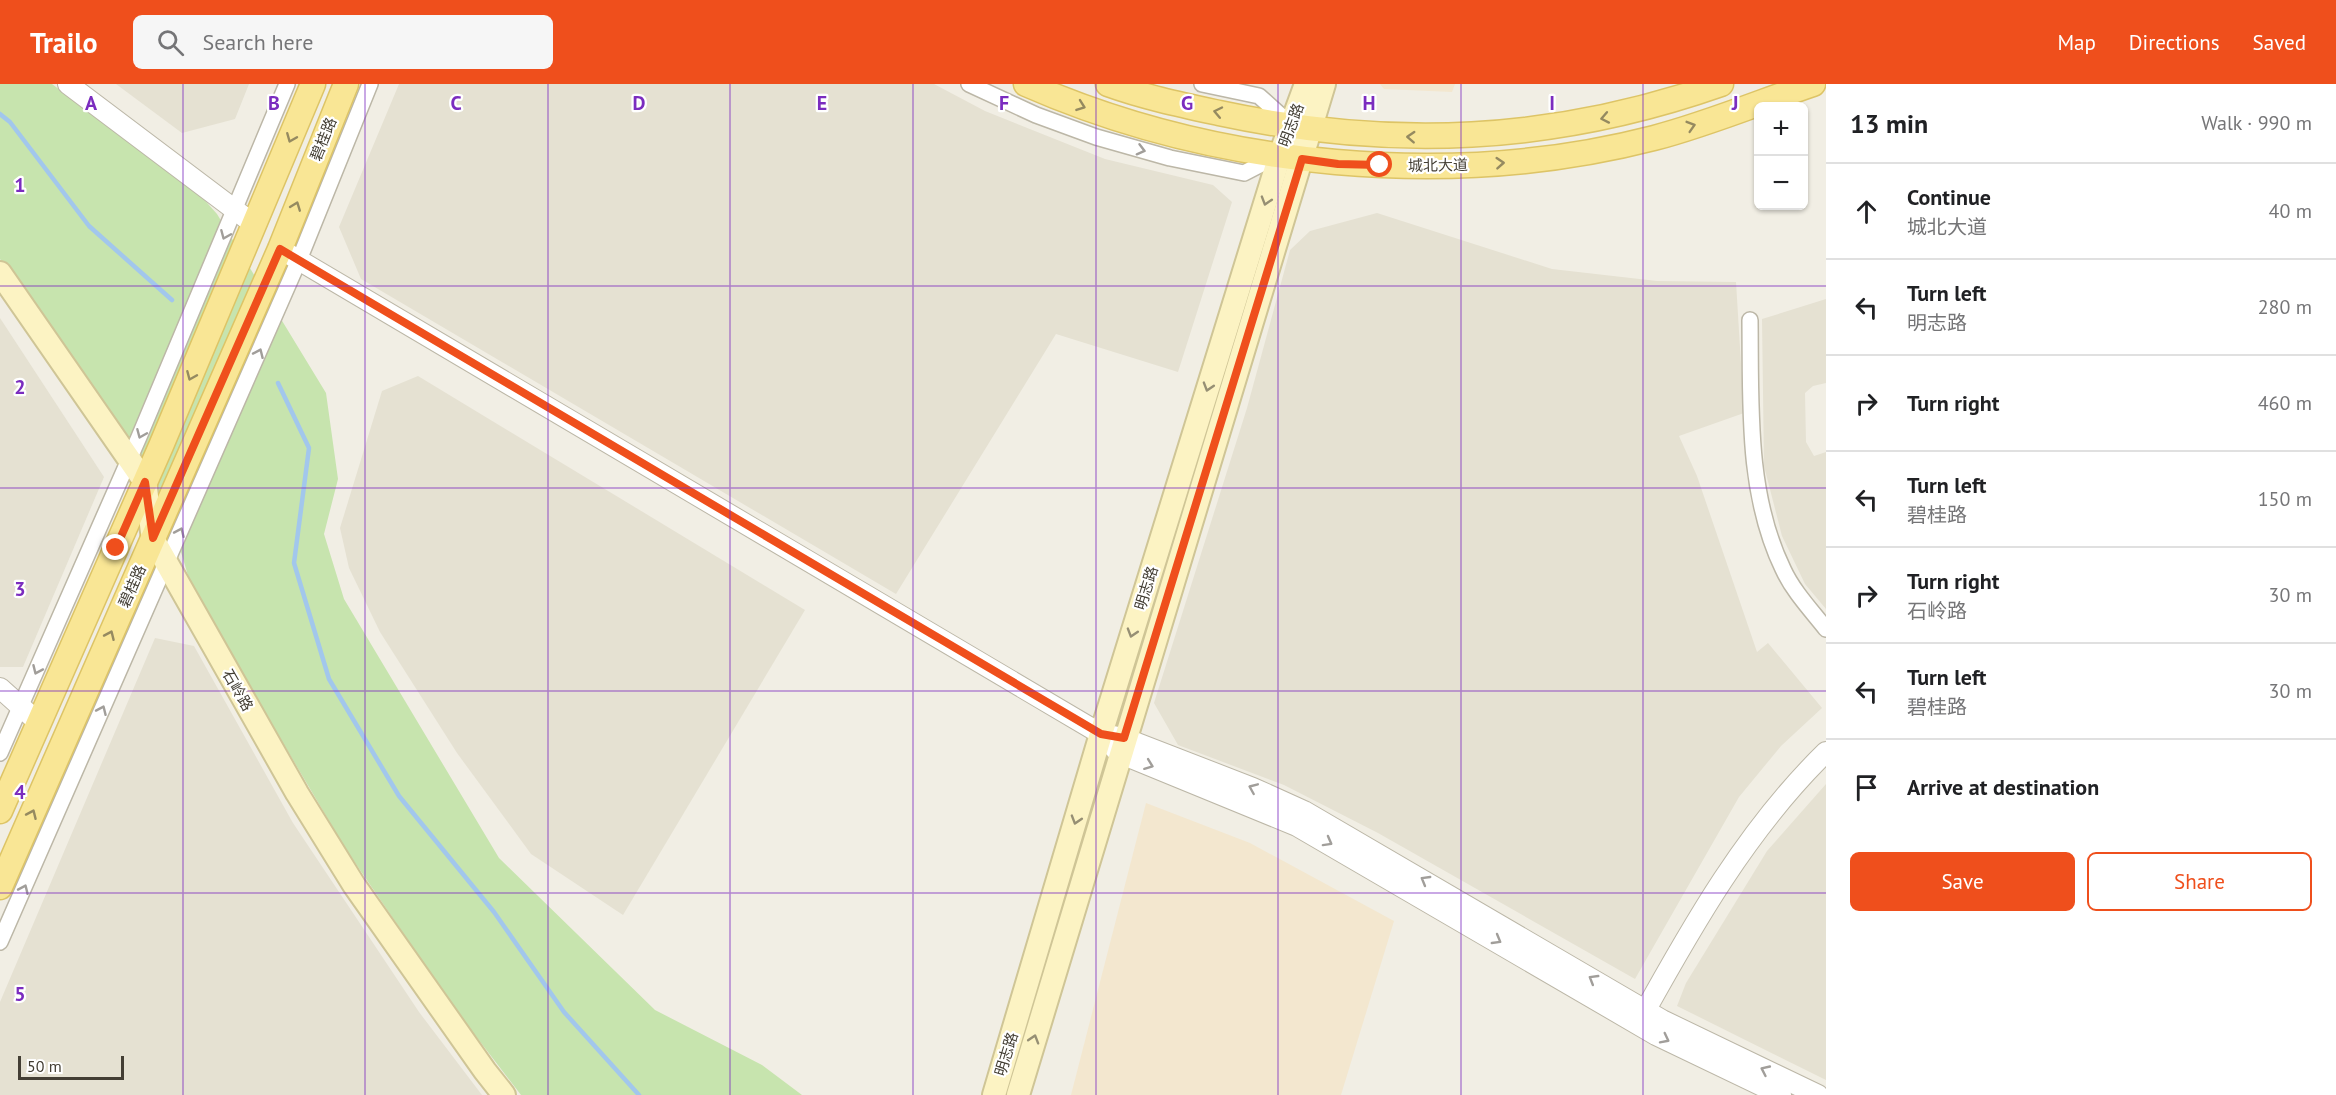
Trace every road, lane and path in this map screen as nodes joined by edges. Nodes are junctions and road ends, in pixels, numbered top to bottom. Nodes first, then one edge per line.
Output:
1 (68, 84) edge
2 (287, 84) edge
3 (313, 84) edge
4 (346, 84) edge
5 (370, 84) edge
6 (969, 84) edge
7 (1026, 84) edge
8 (1108, 84) edge
9 (1202, 84) edge
10 (1306, 84) edge
11 (1324, 84) edge
12 (1721, 84) edge
13 (1815, 86) edge
14 (1300, 126) junction
15 (1291, 157) junction
16 (236, 210) junction
17 (255, 225) junction
18 (290, 255) junction
19 (0, 273) edge
20 (1749, 320) dead end
21 (130, 459) junction
22 (145, 482) junction
23 (153, 538) junction
24 (167, 563) junction
25 (1826, 629) edge
26 (0, 688) edge
27 (21, 706) junction
28 (39, 723) junction
29 (1101, 734) junction
30 (1122, 746) junction
31 (1826, 752) edge
32 (0, 753) edge
33 (0, 811) edge
34 (0, 887) edge
35 (0, 942) edge
36 (1641, 1017) junction
37 (504, 1095) edge
38 (994, 1095) edge
39 (1018, 1095) edge
40 (1781, 1095) edge
41 (1818, 1095) edge

1 - 16 street
2 - 16 street
3 -> 17 main road, 碧桂路
18 -> 4 main road, 碧桂路
5 - 18 street
6 -> 15 street
7 -> 15 main road, 城北大道
14 -> 8 main road, 城北大道
9 - 14 street
10 - 14 main road, 明志路
11 - 14 main road, 明志路
12 -> 14 main road, 城北大道
15 -> 13 main road, 城北大道
14 - 15 main road, 明志路
15 -> 29 main road, 明志路
15 - 30 main road, 明志路
16 - 17 street
16 -> 21 street
17 -> 22 main road, 碧桂路
18 - 23 main road, 碧桂路
24 -> 18 street
18 - 29 street
19 - 21 main road, 石岭路
20 - 25 street
21 - 22 main road, 石岭路
21 -> 27 street
22 - 23 main road, 石岭路
22 - 28 main road, 碧桂路
23 - 24 main road, 石岭路
34 -> 23 main road, 碧桂路
35 -> 24 street
24 - 37 main road, 石岭路
26 - 27 street
27 - 28 street
27 - 32 street
28 - 33 main road, 碧桂路
29 - 30 street
29 -> 38 main road, 明志路
30 - 36 street
39 -> 30 main road, 明志路
31 - 36 street
36 -> 40 street
41 -> 36 street

